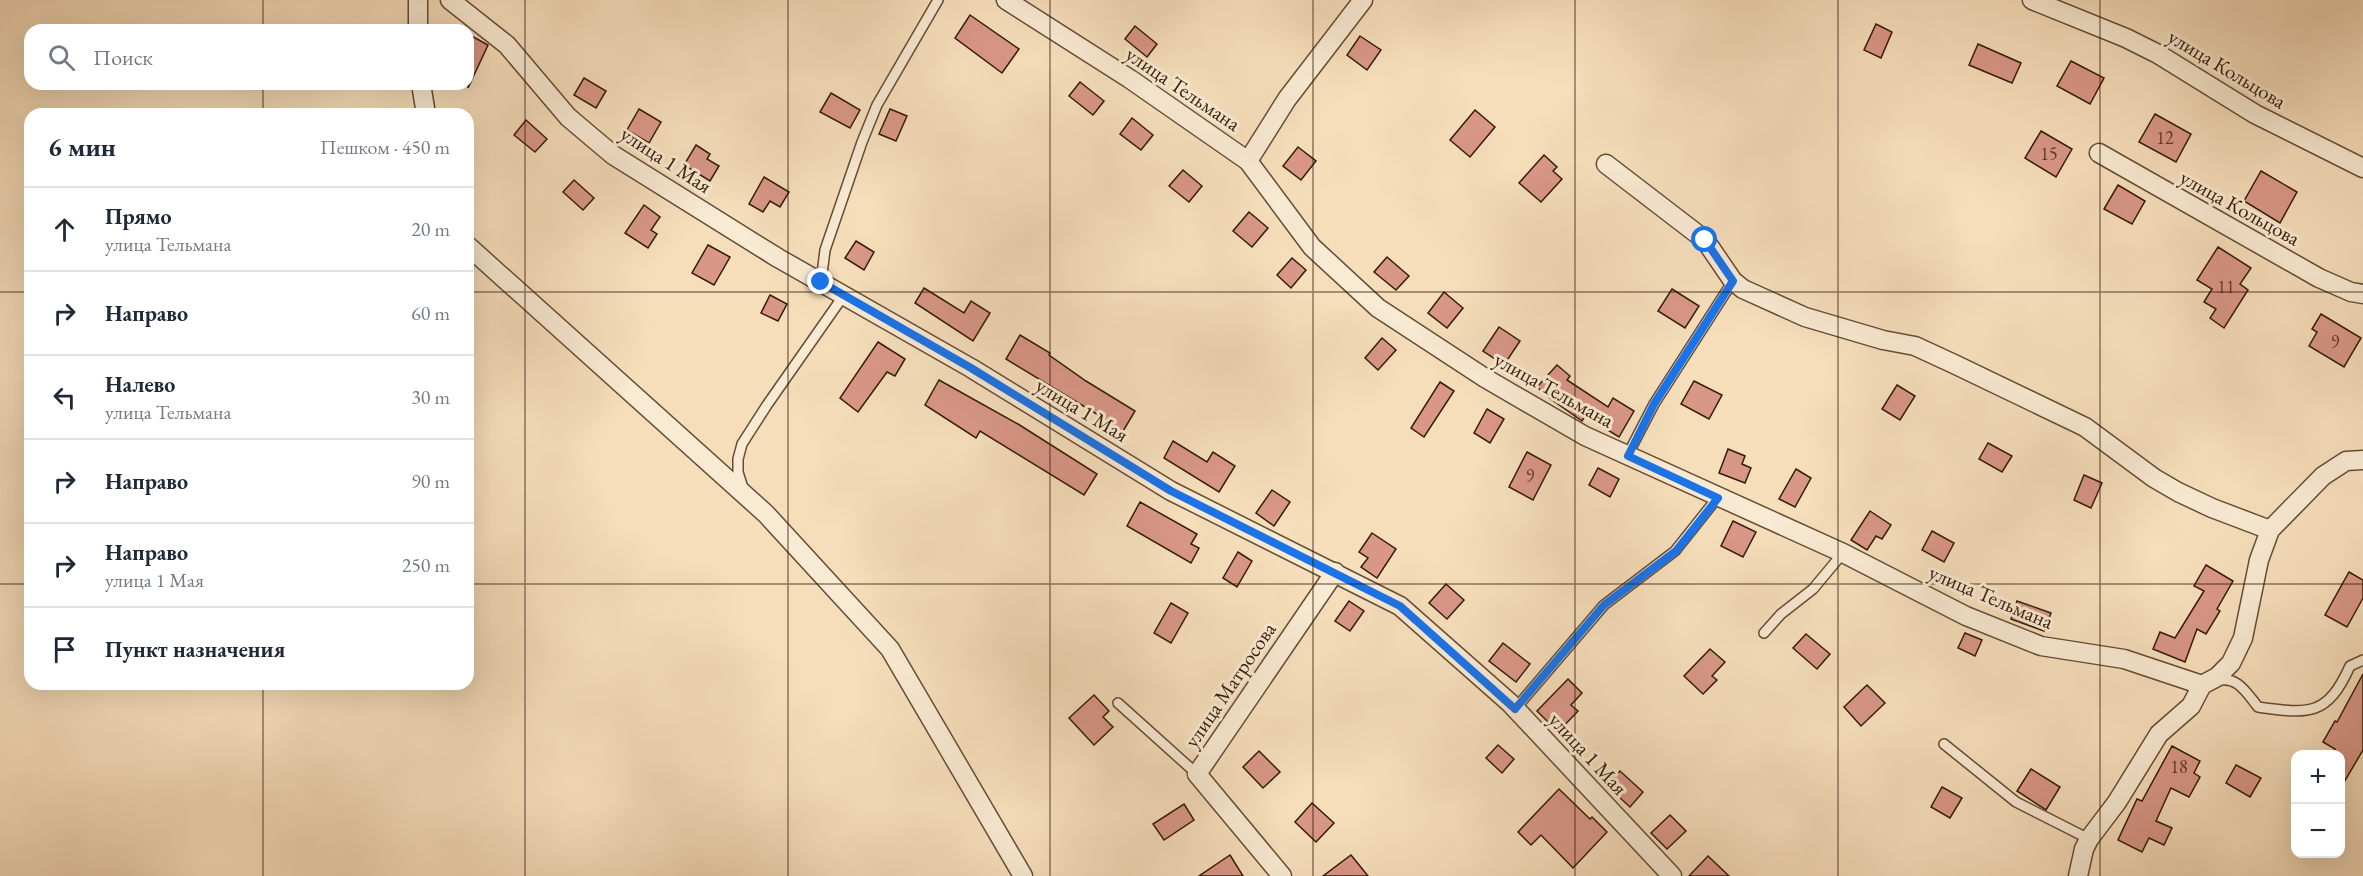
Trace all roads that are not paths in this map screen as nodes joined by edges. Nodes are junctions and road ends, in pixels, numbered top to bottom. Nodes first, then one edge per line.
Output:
1 (418, 0) edge
2 (450, 0) edge
3 (938, 0) edge
4 (1006, 0) edge
5 (1363, 0) edge
6 (2032, 0) edge
7 (418, 24) edge
8 (423, 90) edge
9 (425, 108) edge
10 (2099, 153) dead end
11 (1248, 161) junction
12 (1606, 164) dead end
13 (2363, 168) edge
14 (474, 251) edge
15 (1733, 281) junction
16 (821, 282) junction
17 (2363, 294) edge
18 (844, 296) junction
19 (1628, 456) junction
20 (2363, 460) edge
21 (747, 497) junction
22 (1718, 498) junction
23 (2270, 530) junction
24 (1843, 553) junction
25 (1335, 572) junction
26 (1764, 633) dead end
27 (2363, 660) edge
28 (2202, 685) junction
29 (1118, 703) dead end
30 (1515, 709) junction
31 (1944, 744) dead end
32 (1197, 774) junction
33 (2090, 839) junction
34 (1023, 876) edge
35 (1282, 876) edge
36 (1672, 876) edge
37 (2078, 876) edge

1 - 7 street
2 - 16 street, улица 1 Мая
3 - 16 lane
4 - 11 street, улица Тельмана
5 - 11 street
6 - 13 street, улица Кольцова
8 - 9 street
10 - 17 street, улица Кольцoва
11 - 19 street, улица Тельмана
12 - 15 street
14 - 21 street
15 - 19 lane
15 - 23 street
16 - 18 street, улица 1 Мая
18 - 21 lane
18 - 25 street, улица 1 Мая
19 - 22 street, улица Тельмана
20 - 23 street
21 - 34 street
22 - 24 street, улица Тельмана
22 - 30 lane
23 - 28 street
24 - 26 lane
24 - 28 street, улица Тельмана
25 - 30 street, улица 1 Мая
25 - 32 street, улица Матросова
27 - 28 lane
28 - 33 street
29 - 32 lane
30 - 36 street, улица 1 Мая
31 - 33 lane
32 - 35 street, улица Матросова
33 - 37 street

